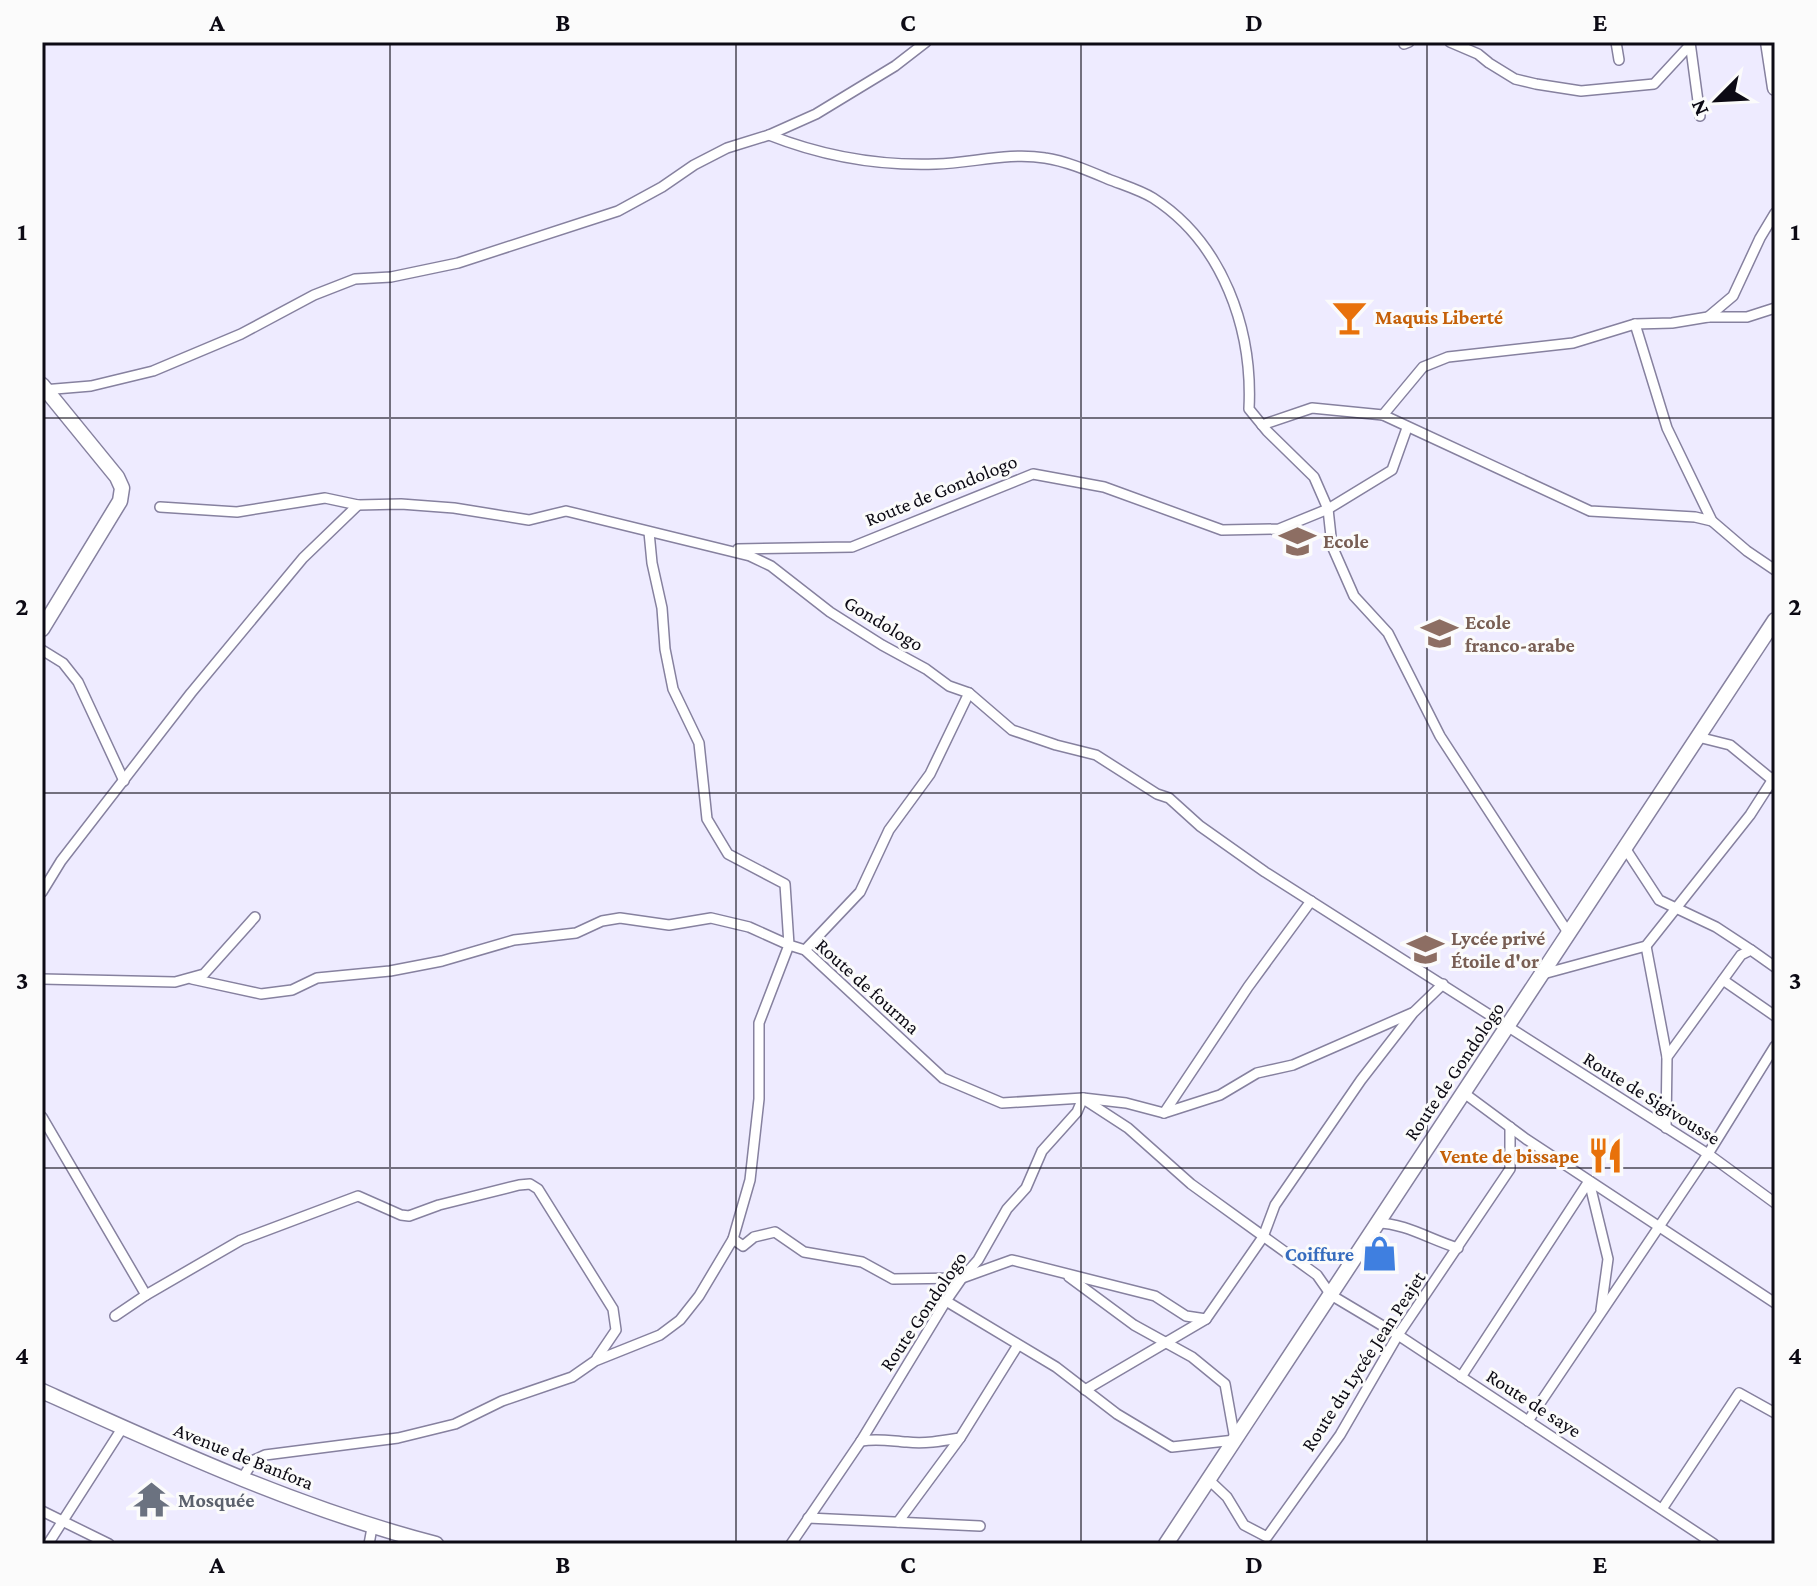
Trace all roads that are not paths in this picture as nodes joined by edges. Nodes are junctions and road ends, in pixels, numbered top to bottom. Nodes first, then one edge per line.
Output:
1 (926, 42) edge
2 (1450, 42) edge
3 (1616, 42) edge
4 (1768, 42) edge
5 (1690, 43) edge
6 (1619, 60) dead end
7 (1775, 88) edge
8 (1700, 116) dead end
9 (769, 135) junction
10 (1775, 213) edge
11 (1775, 308) edge
12 (1708, 317) junction
13 (1635, 324) junction
14 (43, 388) edge
15 (1383, 415) junction
16 (1262, 425) junction
17 (1407, 428) junction
18 (358, 505) junction
19 (160, 507) dead end
20 (1328, 509) junction
21 (1712, 521) junction
22 (649, 532) junction
23 (725, 549) junction
24 (1775, 570) edge
25 (1775, 620) edge
26 (43, 627) edge
27 (42, 650) edge
28 (969, 693) junction
29 (1698, 737) junction
30 (1774, 779) edge
31 (124, 781) junction
32 (1625, 848) junction
33 (42, 892) edge
34 (1311, 901) junction
35 (1675, 907) junction
36 (255, 917) dead end
37 (1569, 934) junction
38 (789, 945) junction
39 (1646, 946) junction
40 (805, 950) junction
41 (1751, 950) junction
42 (1775, 967) edge
43 (1542, 975) junction
44 (42, 979) edge
45 (192, 979) junction
46 (1723, 980) junction
47 (1443, 984) junction
48 (1413, 1013) junction
49 (1775, 1016) edge
50 (1507, 1028) junction
51 (1775, 1046) edge
52 (1667, 1057) junction
53 (1464, 1093) junction
54 (1083, 1098) junction
55 (1164, 1113) junction
56 (42, 1117) edge
57 (1510, 1127) junction
58 (1666, 1128) junction
59 (1708, 1154) junction
60 (1589, 1181) junction
61 (1774, 1200) edge
62 (1377, 1223) junction
63 (1659, 1226) junction
64 (1263, 1237) junction
65 (733, 1239) junction
66 (1458, 1248) junction
67 (1064, 1273) junction
68 (962, 1278) junction
69 (146, 1295) junction
70 (1331, 1295) junction
71 (946, 1301) junction
72 (1775, 1303) edge
73 (1600, 1315) junction
74 (115, 1316) dead end
75 (1206, 1319) junction
76 (1398, 1335) junction
77 (1167, 1343) junction
78 (1018, 1345) junction
79 (595, 1361) junction
80 (1461, 1377) junction
81 (1085, 1390) junction
82 (42, 1391) edge
83 (1775, 1413) edge
84 (1528, 1421) junction
85 (123, 1427) junction
86 (960, 1438) junction
87 (1235, 1440) junction
88 (861, 1441) junction
89 (243, 1477) junction
90 (1209, 1480) junction
91 (1662, 1509) junction
92 (42, 1511) edge
93 (808, 1518) junction
94 (63, 1521) junction
95 (898, 1522) junction
96 (980, 1526) dead end
97 (372, 1539) edge
98 (48, 1544) edge
99 (109, 1544) edge
100 (436, 1544) edge
101 (791, 1544) edge
102 (1166, 1544) edge
103 (1714, 1544) edge

1 - 9 street
2 - 5 street
3 - 6 street
4 - 7 street
5 - 8 street
9 - 14 street
9 - 16 street
10 - 12 street
11 - 12 street
12 - 13 street
13 - 15 street
13 - 21 street
14 - 26 street
15 - 16 street
15 - 17 street
16 - 20 street
17 - 20 street, Route de Gondologo
17 - 21 street
18 - 19 street, Gondologo
18 - 22 street, Gondologo
18 - 31 street
20 - 23 street, Route de Gondologo
20 - 37 street
21 - 24 street
22 - 23 street, Gondologo
22 - 38 street, Route de fourma
23 - 28 street, Gondologo
25 - 29 street, Route de Gondologo
27 - 31 street
28 - 34 street, Gondologo
28 - 40 street
29 - 30 street
29 - 32 street, Route de Gondologo
30 - 35 street
31 - 33 street
32 - 35 street
32 - 37 street, Route de Gondologo
34 - 47 street, Gondologo
34 - 55 street
35 - 39 street
35 - 41 street
36 - 45 street
37 - 43 street, Route de Gondologo
38 - 40 street, Route de fourma
38 - 45 street
38 - 65 street
39 - 43 street
39 - 52 street
40 - 54 street, Route de fourma
41 - 42 street
41 - 46 street
43 - 50 street, Route de Gondologo
44 - 45 street
46 - 49 street
46 - 52 street
47 - 48 street
47 - 50 street, Gondologo
48 - 55 street
48 - 64 street
50 - 53 street, Route de Gondologo
50 - 58 street, Route de Sigivousse
51 - 59 street
52 - 58 street
53 - 57 street
53 - 62 street, Route de Gondologo
54 - 55 street, Route de fourma
54 - 64 street, Route de saye
54 - 68 street, Route Gondologo
56 - 69 street
57 - 60 street
57 - 66 street, Route du Lycée Jean Peajet
58 - 59 street, Route de Sigivousse
59 - 61 street, Route de Sigivousse
59 - 63 street
60 - 63 street
60 - 73 street
60 - 80 street
62 - 66 street
62 - 70 street, Route de Gondologo
63 - 72 street
63 - 73 street
64 - 70 street, Route de saye
64 - 75 street
65 - 68 street
65 - 79 street
66 - 76 street, Route du Lycée Jean Peajet
67 - 68 street
67 - 75 street
67 - 77 street
68 - 71 street, Route Gondologo
69 - 74 street
69 - 79 street
70 - 76 street, Route de saye
70 - 87 street, Route de Gondologo
71 - 78 street
71 - 88 street, Route Gondologo
73 - 84 street
75 - 77 street
76 - 80 street, Route de saye
76 - 90 street, Route du Lycée Jean Peajet
77 - 81 street
77 - 87 street
78 - 81 street
78 - 86 street
79 - 89 street
80 - 84 street, Route de saye
81 - 87 street
82 - 85 street, Avenue de Banfora
83 - 91 street
84 - 91 street, Route de saye
85 - 89 street, Avenue de Banfora
85 - 94 street
86 - 88 street
86 - 95 street
87 - 90 street, Route de Gondologo
88 - 93 street, Route Gondologo
89 - 97 street, Avenue de Banfora
90 - 102 street, Route de Gondologo
91 - 103 street, Route de saye
92 - 94 street
93 - 95 street
93 - 101 street, Route Gondologo
94 - 98 street
94 - 99 street
95 - 96 street
97 - 100 street, Avenue de Banfora

